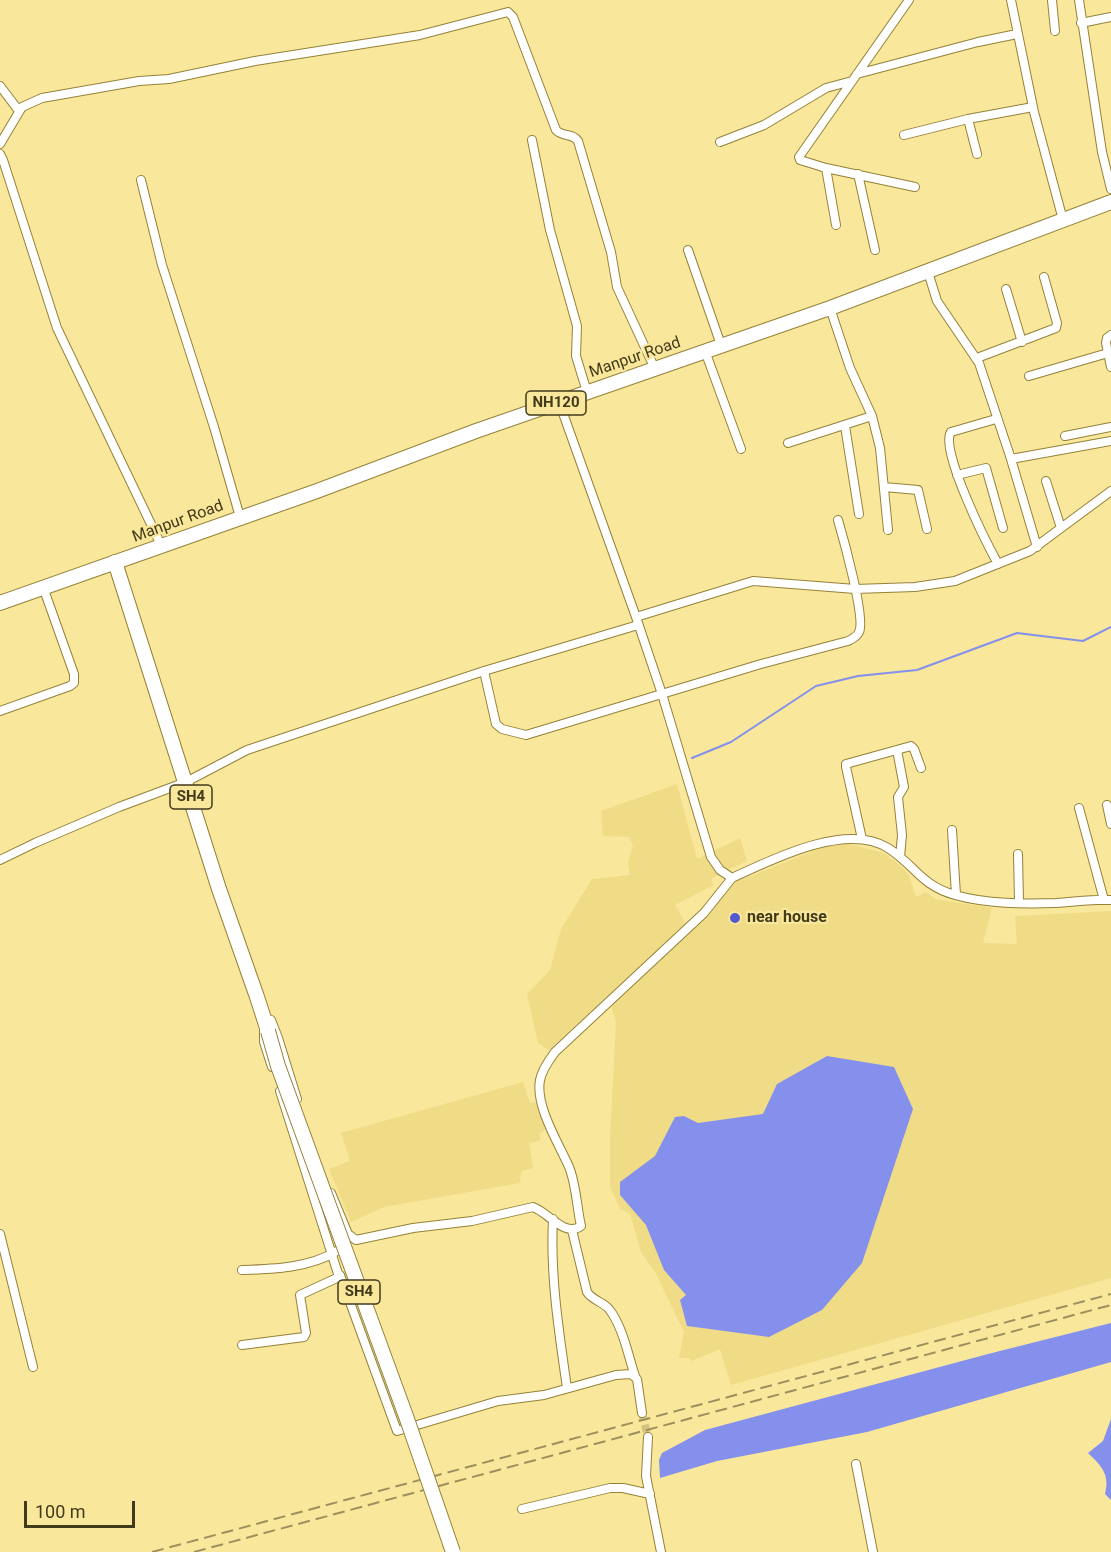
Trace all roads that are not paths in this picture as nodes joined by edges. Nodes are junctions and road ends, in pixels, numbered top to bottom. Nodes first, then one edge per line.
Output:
1 (909, 0) edge
2 (1011, 0) edge
3 (1052, 0) edge
4 (1079, 0) edge
5 (1111, 17) edge
6 (1082, 23) junction
7 (1055, 31) dead end
8 (1017, 34) junction
9 (854, 77) junction
10 (0, 86) edge
11 (1033, 108) junction
12 (19, 111) junction
13 (968, 119) junction
14 (904, 135) dead end
15 (532, 140) dead end
16 (720, 142) dead end
17 (0, 144) edge
18 (0, 154) edge
19 (977, 154) dead end
20 (826, 168) junction
21 (858, 174) junction
22 (141, 180) dead end
23 (915, 187) dead end
24 (1111, 189) edge
25 (1111, 202) edge
26 (1063, 220) junction
27 (836, 225) dead end
28 (688, 250) dead end
29 (875, 250) dead end
30 (928, 272) junction
31 (1044, 277) dead end
32 (1006, 289) dead end
33 (831, 308) junction
34 (1111, 335) edge
35 (1022, 342) junction
36 (720, 345) junction
37 (705, 351) junction
38 (1108, 353) junction
39 (977, 358) junction
40 (1111, 367) edge
41 (655, 369) junction
42 (1029, 376) dead end
43 (587, 392) junction
44 (559, 402) junction
45 (872, 416) junction
46 (996, 419) junction
47 (845, 426) junction
48 (1111, 427) edge
49 (1065, 436) dead end
50 (1111, 441) edge
51 (788, 443) dead end
52 (741, 449) dead end
53 (1011, 459) junction
54 (957, 475) junction
55 (1046, 481) dead end
56 (884, 487) junction
57 (1111, 491) edge
58 (859, 514) dead end
59 (240, 517) junction
60 (838, 520) dead end
61 (1003, 528) dead end
62 (1061, 528) junction
63 (927, 529) dead end
64 (888, 530) dead end
65 (161, 545) junction
66 (1037, 547) junction
67 (115, 562) junction
68 (998, 564) junction
69 (43, 587) junction
70 (855, 588) junction
71 (0, 603) edge
72 (637, 621) junction
73 (484, 671) junction
74 (662, 694) junction
75 (0, 711) edge
76 (897, 750) junction
77 (921, 768) dead end
78 (186, 782) junction
79 (1107, 805) dead end
80 (1079, 808) dead end
81 (1111, 824) edge
82 (952, 830) dead end
83 (862, 839) junction
84 (1018, 854) dead end
85 (900, 857) junction
86 (0, 860) edge
87 (732, 878) junction
88 (956, 895) junction
89 (1108, 900) edge
90 (1019, 903) junction
91 (258, 997) junction
92 (266, 1026) junction
93 (553, 1219) junction
94 (572, 1230) junction
95 (0, 1234) edge
96 (355, 1240) junction
97 (333, 1254) junction
98 (242, 1270) dead end
99 (340, 1275) junction
100 (242, 1345) dead end
101 (33, 1367) dead end
102 (635, 1376) junction
103 (567, 1388) junction
104 (642, 1413) tunnel mouth
105 (648, 1437) tunnel mouth
106 (856, 1464) dead end
107 (650, 1494) junction
108 (522, 1509) dead end
109 (453, 1552) edge
110 (661, 1552) edge
111 (873, 1552) edge

1 - 9 street
2 - 8 street
3 - 7 street
4 - 6 street
5 - 6 street
6 - 24 street
8 - 9 street
8 - 11 street
9 - 16 street
9 - 20 street
10 - 12 street
11 - 13 street
11 - 26 street
12 - 17 street
12 - 41 street
13 - 14 street
13 - 19 street
15 - 43 street
18 - 65 street
20 - 21 street
20 - 27 street
21 - 23 street
21 - 29 street
22 - 59 street
25 - 26 main road, Manpur Road / NH120
26 - 30 main road, Manpur Road / NH120
28 - 36 street
30 - 33 main road, Manpur Road / NH120
30 - 39 street
31 - 35 street
32 - 35 street
33 - 36 main road, Manpur Road / NH120
33 - 45 street
34 - 38 street
35 - 39 street
36 - 37 main road, Manpur Road / NH120
37 - 41 main road, Manpur Road / NH120
37 - 52 street
38 - 40 street
38 - 42 street
39 - 46 street
41 - 43 main road, Manpur Road / NH120
43 - 44 main road, Manpur Road / NH120
44 - 59 main road, Manpur Road / NH120
44 - 72 street
45 - 47 street
45 - 56 street
46 - 53 street
46 - 54 street
47 - 51 street
47 - 58 street
48 - 49 street
50 - 53 street
53 - 66 street
54 - 61 street
54 - 68 street
55 - 62 street
56 - 63 street
56 - 64 street
57 - 62 street
59 - 65 main road, Manpur Road / NH120
60 - 70 street
62 - 66 street
65 - 67 main road, Manpur Road / NH120
66 - 68 street
67 - 69 main road, Manpur Road / NH120
67 - 78 main road, SH4
68 - 70 street
69 - 71 main road, Manpur Road / NH120
69 - 75 street
70 - 72 street
70 - 74 street
72 - 73 street
72 - 74 street
73 - 74 street
73 - 78 street
74 - 87 street
76 - 77 street
76 - 83 street
76 - 85 street
78 - 86 street
78 - 91 main road, SH4
79 - 81 street
80 - 89 street
82 - 88 street
83 - 85 street
83 - 87 street
84 - 90 street
85 - 88 street
87 - 94 street
88 - 90 street
89 - 90 street
91 - 92 main road, SH4
91 - 96 street
92 - 97 street
92 - 109 main road, SH4, bridge
93 - 94 street
93 - 96 street
93 - 103 street
94 - 102 street
95 - 101 street
96 - 97 street
97 - 98 street
97 - 99 street
99 - 100 street
99 - 103 street
102 - 103 street
102 - 104 street
105 - 107 street
106 - 111 street
107 - 108 street
107 - 110 street

